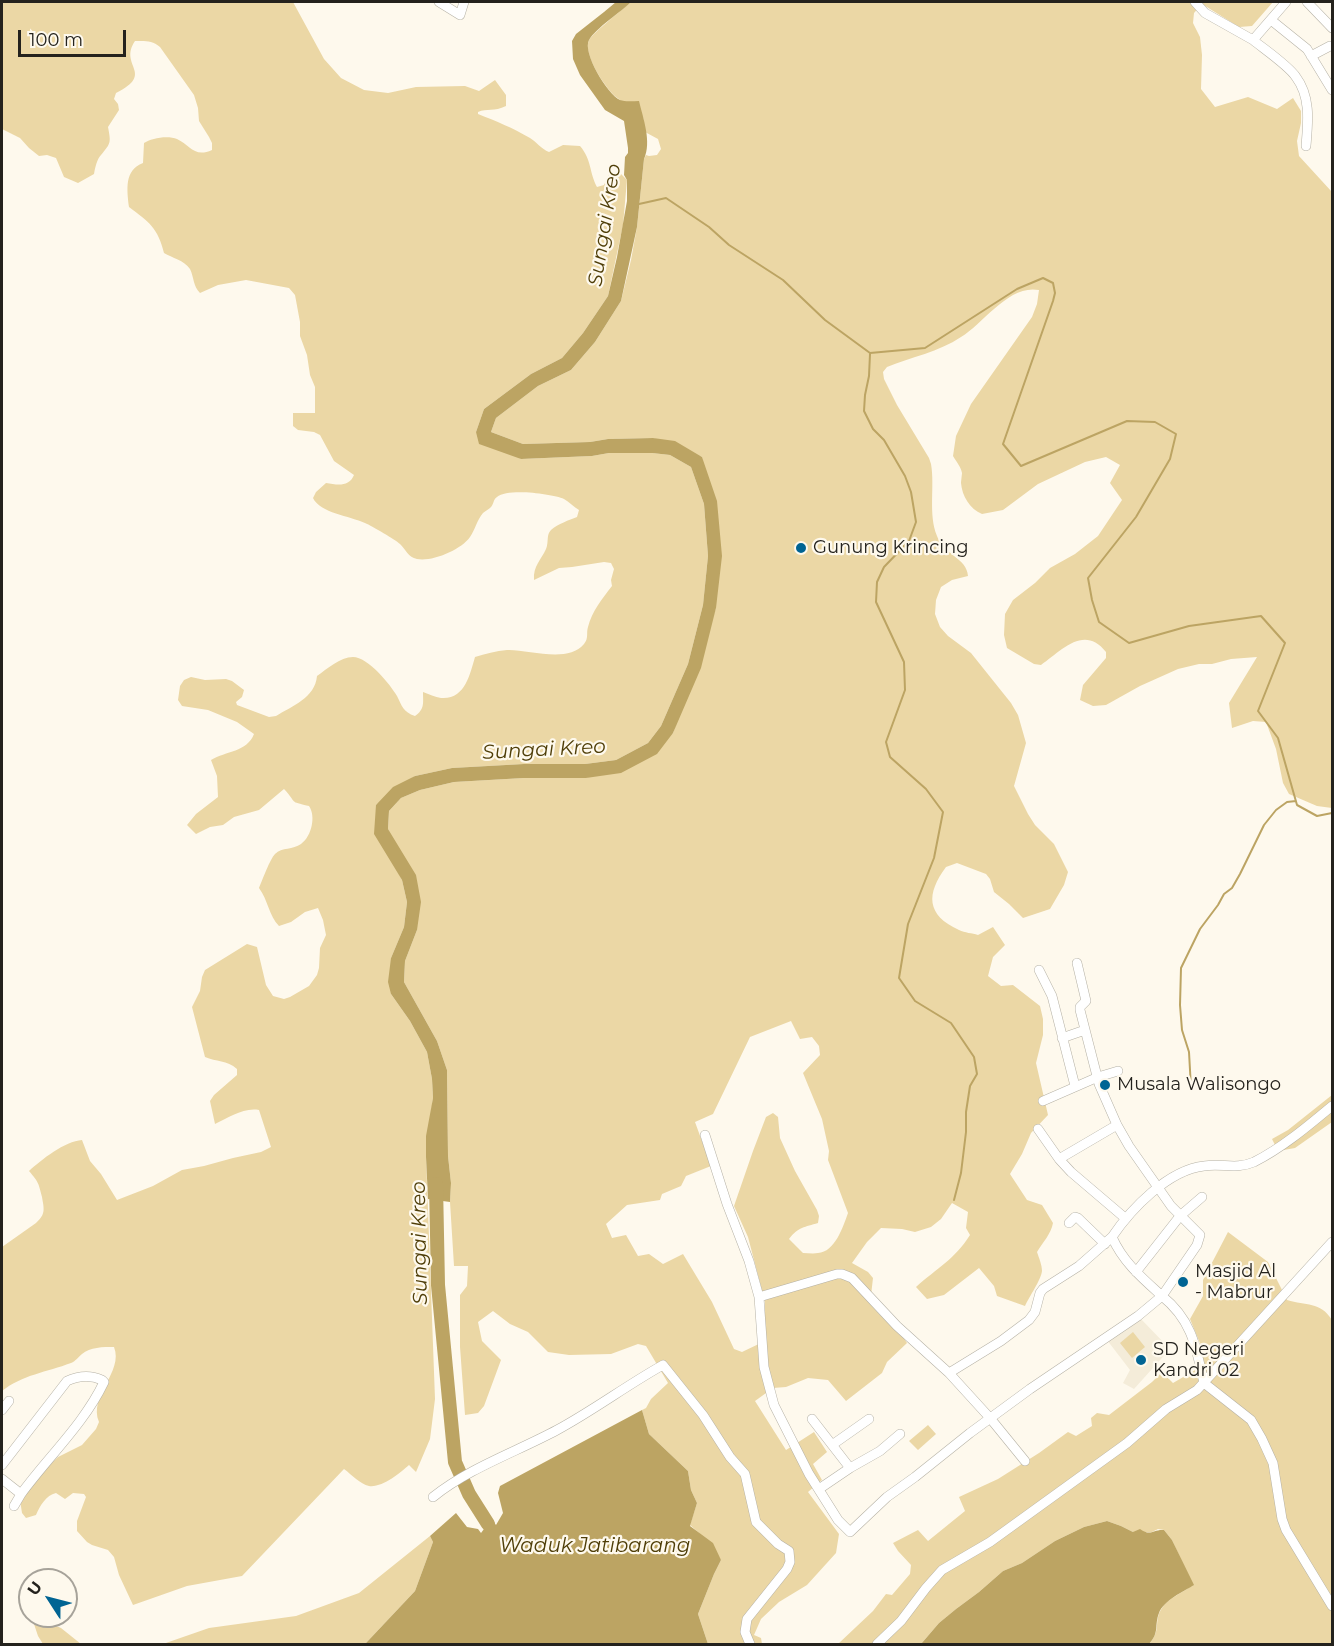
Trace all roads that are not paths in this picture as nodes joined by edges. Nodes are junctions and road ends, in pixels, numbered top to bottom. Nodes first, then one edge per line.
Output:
1 (439, 2) edge
2 (464, 2) edge
3 (1195, 2) edge
4 (1286, 2) edge
5 (1307, 2) edge
6 (1271, 20) junction
7 (1332, 28) edge
8 (1252, 40) junction
9 (1330, 46) dead end
10 (1311, 56) junction
11 (1332, 90) edge
12 (1306, 146) dead end
13 (1077, 963) dead end
14 (1039, 970) dead end
15 (1085, 1030) junction
16 (1062, 1038) junction
17 (1118, 1071) dead end
18 (1098, 1077) junction
19 (1075, 1086) junction
20 (1043, 1101) dead end
21 (1332, 1106) edge
22 (1117, 1125) junction
23 (1038, 1129) dead end
24 (705, 1135) dead end
25 (1059, 1159) junction
26 (1157, 1187) junction
27 (1202, 1197) dead end
28 (1180, 1216) junction
29 (1125, 1218) junction
30 (1069, 1223) dead end
31 (1109, 1241) junction
32 (1332, 1242) edge
33 (1136, 1272) junction
34 (1162, 1296) junction
35 (759, 1297) junction
36 (949, 1373) junction
37 (1204, 1383) junction
38 (9, 1401) dead end
39 (2, 1410) edge
40 (990, 1418) junction
41 (812, 1419) dead end
42 (869, 1419) dead end
43 (900, 1434) dead end
44 (832, 1445) junction
45 (1025, 1461) dead end
46 (2, 1465) edge
47 (850, 1468) junction
48 (2, 1479) edge
49 (819, 1489) junction
50 (21, 1494) junction
51 (433, 1497) dead end
52 (14, 1506) dead end
53 (1332, 1606) edge
54 (750, 1644) edge
55 (876, 1644) edge

1 - 2 street
3 - 8 street
4 - 6 street
5 - 7 street
6 - 8 street
6 - 10 street
8 - 12 street
9 - 10 street
10 - 11 street
13 - 15 street
14 - 16 street
15 - 16 street
15 - 18 street
16 - 19 street
17 - 18 street
18 - 19 street
18 - 22 street
19 - 20 street
21 - 26 street
22 - 25 street
22 - 26 street
23 - 25 street
24 - 35 street
25 - 29 street
26 - 28 street
26 - 29 street
27 - 28 street
28 - 33 street
28 - 34 street
29 - 31 street
30 - 31 street
31 - 33 street
31 - 36 street
32 - 37 street
33 - 34 street
34 - 37 street
34 - 40 street
35 - 36 street
35 - 49 street
36 - 40 street
37 - 53 street
37 - 55 street
38 - 39 street
40 - 45 street
40 - 49 street
41 - 44 street
42 - 44 street
43 - 47 street
44 - 47 street
46 - 50 street
47 - 49 street
48 - 50 street
50 - 52 street
51 - 54 street

